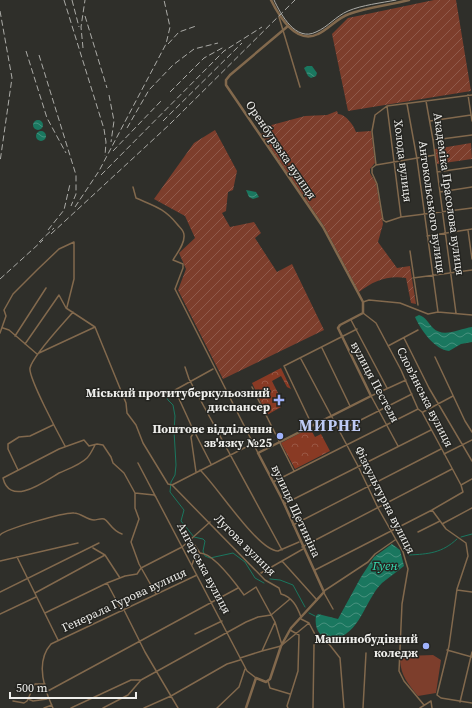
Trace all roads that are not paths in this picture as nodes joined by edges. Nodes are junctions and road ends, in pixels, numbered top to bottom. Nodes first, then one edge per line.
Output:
1 (271, 0) edge
2 (409, 0) edge
3 (279, 17) junction
4 (288, 26) junction
5 (283, 32) junction
6 (300, 87) dead end
7 (472, 94) edge
8 (468, 95) junction
9 (426, 102) junction
10 (407, 104) junction
11 (387, 106) junction
12 (471, 115) edge
13 (430, 121) junction
14 (472, 121) edge
15 (472, 135) edge
16 (433, 140) junction
17 (435, 155) junction
18 (417, 159) junction
19 (395, 162) junction
20 (376, 165) junction
21 (472, 167) edge
22 (437, 172) junction
23 (133, 187) dead end
24 (472, 187) edge
25 (440, 192) junction
26 (472, 208) edge
27 (442, 213) junction
28 (424, 215) junction
29 (401, 217) junction
30 (472, 229) edge
31 (468, 230) junction
32 (445, 234) junction
33 (427, 236) junction
34 (410, 251) dead end
35 (472, 259) edge
36 (472, 270) edge
37 (451, 274) junction
38 (432, 276) junction
39 (414, 278) junction
40 (46, 288) dead end
41 (363, 302) junction
42 (418, 305) dead end
43 (66, 308) junction
44 (73, 312) junction
45 (438, 312) junction
46 (363, 313) junction
47 (456, 313) junction
48 (472, 315) edge
49 (351, 320) junction
50 (95, 327) junction
51 (3, 328) junction
52 (357, 329) junction
53 (418, 330) dead end
54 (0, 334) edge
55 (15, 336) junction
56 (341, 337) junction
57 (404, 338) junction
58 (25, 344) junction
59 (388, 346) junction
60 (321, 348) junction
61 (38, 354) junction
62 (435, 357) dead end
63 (302, 359) junction
64 (185, 367) dead end
65 (214, 369) junction
66 (406, 380) junction
67 (191, 381) junction
68 (252, 387) dead end
69 (387, 388) junction
70 (175, 390) junction
71 (412, 394) junction
72 (166, 395) dead end
73 (371, 396) junction
74 (453, 396) junction
75 (438, 403) junction
76 (351, 407) junction
77 (418, 409) junction
78 (379, 411) junction
79 (422, 412) junction
80 (332, 417) junction
81 (53, 425) junction
82 (387, 425) junction
83 (312, 426) junction
84 (431, 430) junction
85 (339, 431) junction
86 (194, 432) junction
87 (472, 432) edge
88 (472, 440) edge
89 (280, 443) junction
90 (252, 444) junction
91 (95, 445) junction
92 (347, 445) junction
93 (462, 445) junction
94 (398, 446) junction
95 (66, 447) junction
96 (441, 449) junction
97 (258, 453) junction
98 (444, 454) junction
99 (230, 455) junction
100 (472, 461) edge
101 (138, 463) dead end
102 (211, 464) junction
103 (358, 466) junction
104 (452, 469) junction
105 (18, 470) junction
106 (200, 470) junction
107 (294, 471) junction
108 (196, 472) junction
109 (0, 476) edge
110 (3, 478) junction
111 (472, 480) edge
112 (273, 482) junction
113 (172, 485) junction
114 (461, 485) junction
115 (368, 487) junction
116 (135, 493) junction
117 (157, 498) junction
118 (284, 504) junction
119 (378, 508) junction
120 (472, 508) edge
121 (432, 510) junction
122 (440, 521) junction
123 (210, 522) junction
124 (442, 524) junction
125 (293, 525) junction
126 (390, 531) junction
127 (418, 532) dead end
128 (122, 534) dead end
129 (0, 535) edge
130 (191, 540) junction
131 (395, 540) junction
132 (300, 542) junction
133 (78, 543) dead end
134 (99, 543) dead end
135 (92, 547) junction
136 (182, 547) junction
137 (303, 548) junction
138 (282, 550) junction
139 (202, 553) junction
140 (105, 555) junction
141 (17, 557) junction
142 (0, 561) edge
143 (282, 561) junction
144 (192, 565) junction
145 (141, 568) junction
146 (314, 571) junction
147 (261, 573) junction
148 (197, 575) junction
149 (27, 578) junction
150 (120, 578) junction
151 (107, 583) junction
152 (238, 588) junction
153 (457, 590) junction
154 (324, 591) junction
155 (0, 592) edge
156 (472, 592) edge
157 (35, 593) junction
158 (156, 594) junction
159 (37, 597) junction
160 (290, 599) junction
161 (317, 600) junction
162 (211, 601) junction
163 (333, 609) dead end
164 (123, 611) junction
165 (45, 613) junction
166 (0, 614) edge
167 (271, 615) junction
168 (301, 617) junction
169 (222, 621) junction
170 (275, 622) junction
171 (308, 623) junction
172 (290, 630) junction
173 (228, 632) junction
174 (297, 633) junction
175 (195, 634) dead end
176 (58, 640) junction
177 (139, 640) junction
178 (318, 640) junction
179 (282, 645) junction
180 (447, 650) junction
181 (262, 651) junction
182 (366, 652) dead end
183 (472, 652) edge
184 (471, 656) edge
185 (240, 658) junction
186 (245, 668) junction
187 (157, 671) junction
188 (256, 678) junction
189 (141, 680) junction
190 (268, 682) junction
191 (45, 684) junction
192 (46, 692) junction
193 (290, 694) junction
194 (170, 696) junction
195 (28, 699) junction
196 (48, 699) junction
197 (13, 701) dead end
198 (460, 702) junction
199 (472, 703) edge
200 (52, 705) junction
201 (424, 705) junction
202 (287, 707) edge
203 (44, 708) edge
204 (53, 708) edge
205 (71, 708) edge
206 (103, 708) edge
207 (144, 708) edge
208 (178, 708) edge
209 (216, 708) edge
210 (246, 708) edge
211 (313, 708) edge
212 (344, 708) edge
213 (363, 708) edge
214 (420, 708) edge
215 (432, 708) edge

1 - 3 street
2 - 4 street
3 - 4 street
3 - 5 street
4 - 5 street, Оренбурзька вулиця
5 - 6 street
5 - 41 street, Оренбурзька вулиця
7 - 8 street
8 - 9 street
8 - 12 street
9 - 10 street
9 - 13 street, Академіка Прасолова вулиця
10 - 11 street
10 - 18 street, Антокольського вулиця
11 - 19 street, Холода вулиця
11 - 20 street
12 - 13 street
12 - 14 street
13 - 16 street, Академіка Прасолова вулиця
15 - 16 street
16 - 17 street, Академіка Прасолова вулиця
17 - 18 street
17 - 22 street, Академіка Прасолова вулиця
18 - 19 street
18 - 28 street, Антокольського вулиця
19 - 20 street
19 - 29 street, Холода вулиця
20 - 29 street
21 - 22 street
22 - 25 street, Академіка Прасолова вулиця
23 - 65 street, вулиця Щетиніна
24 - 25 street
25 - 27 street, Академіка Прасолова вулиця
26 - 27 street
27 - 28 street
27 - 32 street, Академіка Прасолова вулиця
28 - 29 street
28 - 33 street, Антокольського вулиця
30 - 31 street
31 - 32 street
31 - 35 street
32 - 33 street
32 - 37 street, Академіка Прасолова вулиця
33 - 38 street, Антокольського вулиця
34 - 39 street
36 - 37 street
37 - 38 street
37 - 47 street, Академіка Прасолова вулиця
38 - 39 street
38 - 45 street, Антокольського вулиця
39 - 42 street
40 - 55 street
41 - 45 street
41 - 46 street
43 - 44 street
43 - 51 street
43 - 58 street
44 - 50 street
44 - 61 street
45 - 47 street
46 - 49 street
46 - 59 street, Слов'янська вулиця
47 - 48 street
49 - 52 street
49 - 56 street, вулиця Пестеля
50 - 61 street
50 - 113 street
51 - 54 street
51 - 55 street
52 - 56 street
52 - 69 street
53 - 57 street
55 - 58 street
56 - 60 street
56 - 73 street, вулиця Пестеля
57 - 59 street
57 - 75 street
58 - 61 street
59 - 66 street, Слов'янська вулиця
60 - 63 street
60 - 76 street
61 - 81 street
62 - 74 street
63 - 80 street, Фізкультурна вулиця
63 - 83 street
64 - 67 street
65 - 67 street
65 - 90 street, вулиця Щетиніна
66 - 69 street
66 - 71 street, Слов'янська вулиця
67 - 70 street
67 - 99 street
68 - 89 street
69 - 73 street
70 - 72 street
70 - 86 street
71 - 77 street, Слов'янська вулиця
71 - 78 street
73 - 76 street
73 - 78 street, вулиця Пестеля
74 - 75 street
74 - 87 street
75 - 79 street
75 - 93 street
76 - 80 street
77 - 79 street, Слов'янська вулиця
77 - 82 street
78 - 82 street, вулиця Пестеля
78 - 85 street
79 - 84 street, Слов'янська вулиця
80 - 83 street
80 - 85 street, Фізкультурна вулиця
81 - 95 street
81 - 105 street
82 - 92 street
82 - 94 street, вулиця Пестеля
83 - 89 street
84 - 94 street
84 - 96 street, Слов'янська вулиця
85 - 92 street, Фізкультурна вулиця
86 - 102 street
86 - 108 street
88 - 93 street
89 - 97 street
89 - 107 street
90 - 97 street, вулиця Щетиніна
90 - 99 street
91 - 95 street
91 - 110 street
91 - 116 street
92 - 103 street, Фізкультурна вулиця
92 - 107 street
93 - 98 street
93 - 100 street
94 - 103 street
95 - 105 street
96 - 98 street, Слов'янська вулиця
96 - 115 street
97 - 112 street, вулиця Щетиніна
98 - 104 street, Слов'янська вулиця
99 - 102 street
99 - 138 street
101 - 117 street, Ангарська вулиця
102 - 106 street
103 - 115 street, Фізкультурна вулиця
103 - 118 street
104 - 114 street, Слов'янська вулиця
104 - 119 street
105 - 110 street
106 - 108 street
106 - 138 street
107 - 112 street
108 - 113 street
109 - 110 street
111 - 114 street
112 - 118 street, вулиця Щетиніна
113 - 123 street, Лугова вулиця
114 - 121 street, Слов'янська вулиця
115 - 119 street, Фізкультурна вулиця
115 - 125 street
116 - 117 street
116 - 145 street
117 - 136 street, Ангарська вулиця
118 - 125 street, вулиця Щетиніна
119 - 126 street, Фізкультурна вулиця
119 - 137 street
120 - 124 street
121 - 122 street
121 - 126 street
122 - 124 street
122 - 127 street
123 - 130 street
123 - 147 street, Лугова вулиця
124 - 153 street
125 - 132 street, вулиця Щетиніна
126 - 131 street, Фізкультурна вулиця
126 - 146 street
128 - 129 street
130 - 136 street
130 - 139 street
131 - 154 street
131 - 201 street, Фізкультурна вулиця
132 - 137 street, вулиця Щетиніна
132 - 138 street
133 - 141 street
134 - 135 street
135 - 140 street
135 - 149 street
136 - 144 street, Ангарська вулиця
136 - 145 street
137 - 143 street
137 - 146 street, вулиця Щетиніна
139 - 144 street
139 - 152 street
140 - 150 street
140 - 157 street
141 - 142 street
141 - 149 street
143 - 147 street
143 - 161 street
144 - 148 street, Ангарська вулиця
145 - 150 street
145 - 158 street
146 - 154 street, вулиця Щетиніна
147 - 160 street, Лугова вулиця
148 - 158 street, Генерала Гурова вулиця
148 - 162 street, Ангарська вулиця
149 - 155 street
149 - 157 street
150 - 151 street
151 - 164 street
151 - 165 street
152 - 162 street
152 - 167 street
153 - 156 street
153 - 180 street
154 - 161 street
154 - 163 street
157 - 159 street
158 - 164 street, Генерала Гурова вулиця
159 - 165 street
159 - 166 street
160 - 167 street
160 - 168 street, Лугова вулиця
161 - 168 street
162 - 169 street, Ангарська вулиця
162 - 177 street
164 - 176 street, Генерала Гурова вулиця
164 - 177 street
165 - 176 street
167 - 170 street
167 - 173 street
168 - 171 street
168 - 172 street
169 - 173 street, Ангарська вулиця
169 - 175 street
170 - 179 street
170 - 181 street
171 - 174 street
171 - 178 street
172 - 174 street
172 - 179 street
173 - 185 street, Ангарська вулиця
173 - 187 street
174 - 179 street
174 - 193 street
176 - 191 street
177 - 187 street
177 - 192 street
178 - 211 street
178 - 212 street
179 - 181 street
179 - 190 street
180 - 184 street
180 - 198 street
181 - 185 street
182 - 213 street
183 - 184 street
184 - 198 street
185 - 186 street, Ангарська вулиця
185 - 194 street
186 - 188 street, Ангарська вулиця
186 - 209 street
187 - 189 street
187 - 194 street
188 - 190 street
188 - 210 street
189 - 205 street
189 - 206 street
190 - 193 street
191 - 192 street
191 - 195 street
192 - 196 street
193 - 202 street
194 - 207 street
194 - 208 street
195 - 196 street
195 - 197 street
196 - 200 street
198 - 199 street
200 - 203 street
200 - 204 street
201 - 214 street
201 - 215 street

